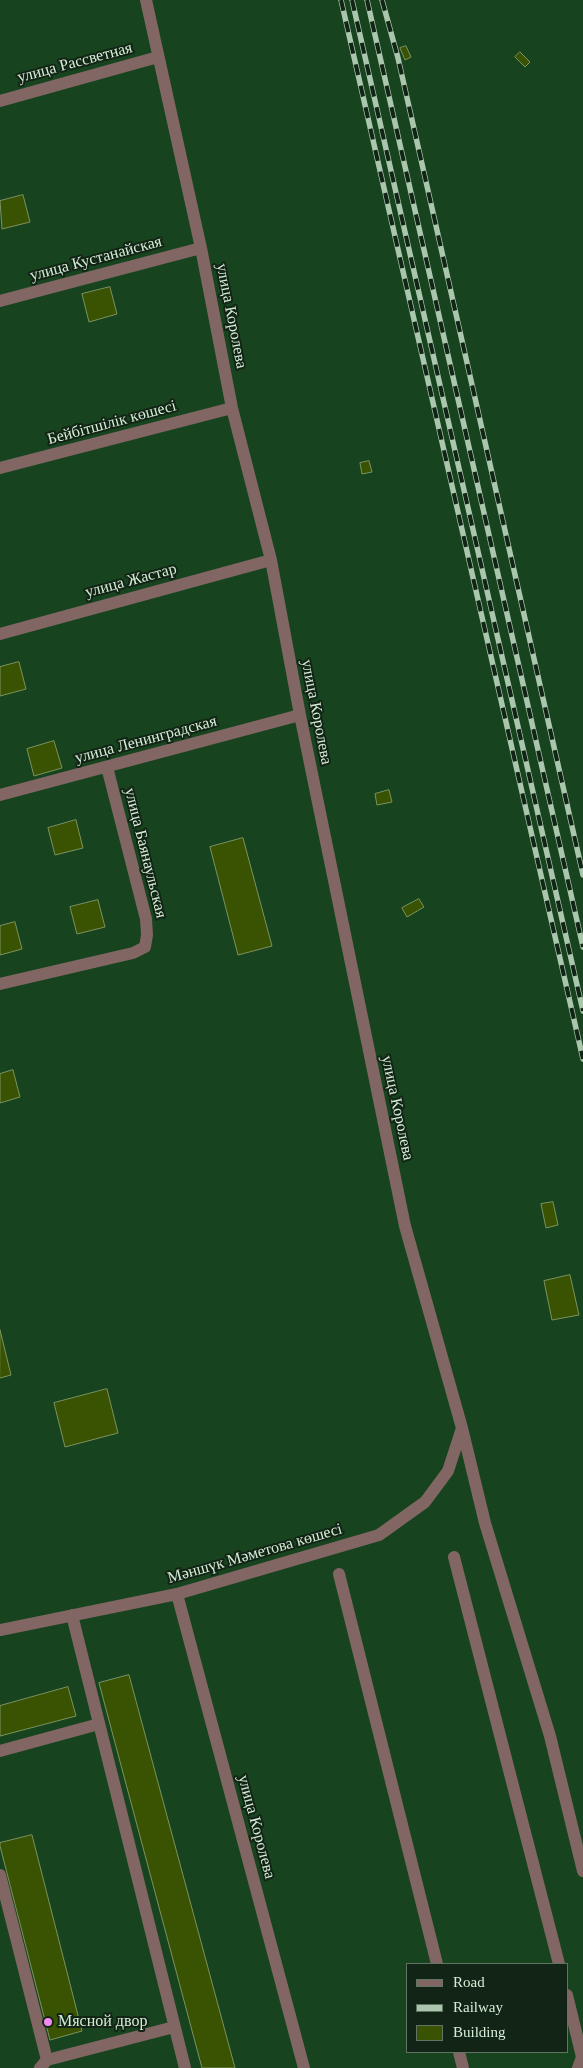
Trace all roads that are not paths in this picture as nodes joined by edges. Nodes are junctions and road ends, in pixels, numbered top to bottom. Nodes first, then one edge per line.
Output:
1 (146, 0) edge
2 (158, 57) junction
3 (0, 101) edge
4 (201, 248) junction
5 (0, 301) edge
6 (232, 408) junction
7 (0, 468) edge
8 (271, 560) junction
9 (0, 634) edge
10 (300, 715) junction
11 (107, 767) junction
12 (0, 795) edge
13 (0, 984) edge
14 (462, 1428) junction
15 (454, 1557) dead end
16 (339, 1574) dead end
17 (177, 1594) junction
18 (72, 1615) junction
19 (0, 1628) edge
20 (99, 1724) junction
21 (0, 1751) edge
22 (583, 1871) edge
23 (0, 1875) edge
24 (437, 1963) edge
25 (559, 1963) edge
26 (568, 1999) edge
27 (174, 2026) junction
28 (459, 2053) edge
29 (44, 2064) edge
30 (185, 2068) edge
31 (304, 2068) edge
32 (463, 2068) edge
33 (578, 2068) edge

1 - 2 street, улица Королева
2 - 3 street, улица Рассветная
2 - 4 street, улица Королева
4 - 5 street, улица Кустанайская
4 - 6 street, улица Королева
6 - 7 street, Бейбітшілік көшесі
6 - 8 street, улица Королева
8 - 9 street, улица Жастар
8 - 10 street, улица Королева
10 - 11 street, улица Ленинградская
10 - 14 street, улица Королева
11 - 12 street, улица Ленинградская
11 - 13 street, улица Баянаульская
14 - 17 street, Мәншүк Мәметова көшесі
14 - 22 street, улица Королева
15 - 25 street
16 - 24 street
17 - 18 street, Мәншүк Мәметова көшесі
17 - 31 street, улица Королева
18 - 19 street, Мәншүк Мәметова көшесі
18 - 20 street
20 - 21 street
20 - 27 street
23 - 29 street
26 - 33 street
27 - 29 street
27 - 30 street
28 - 32 street

